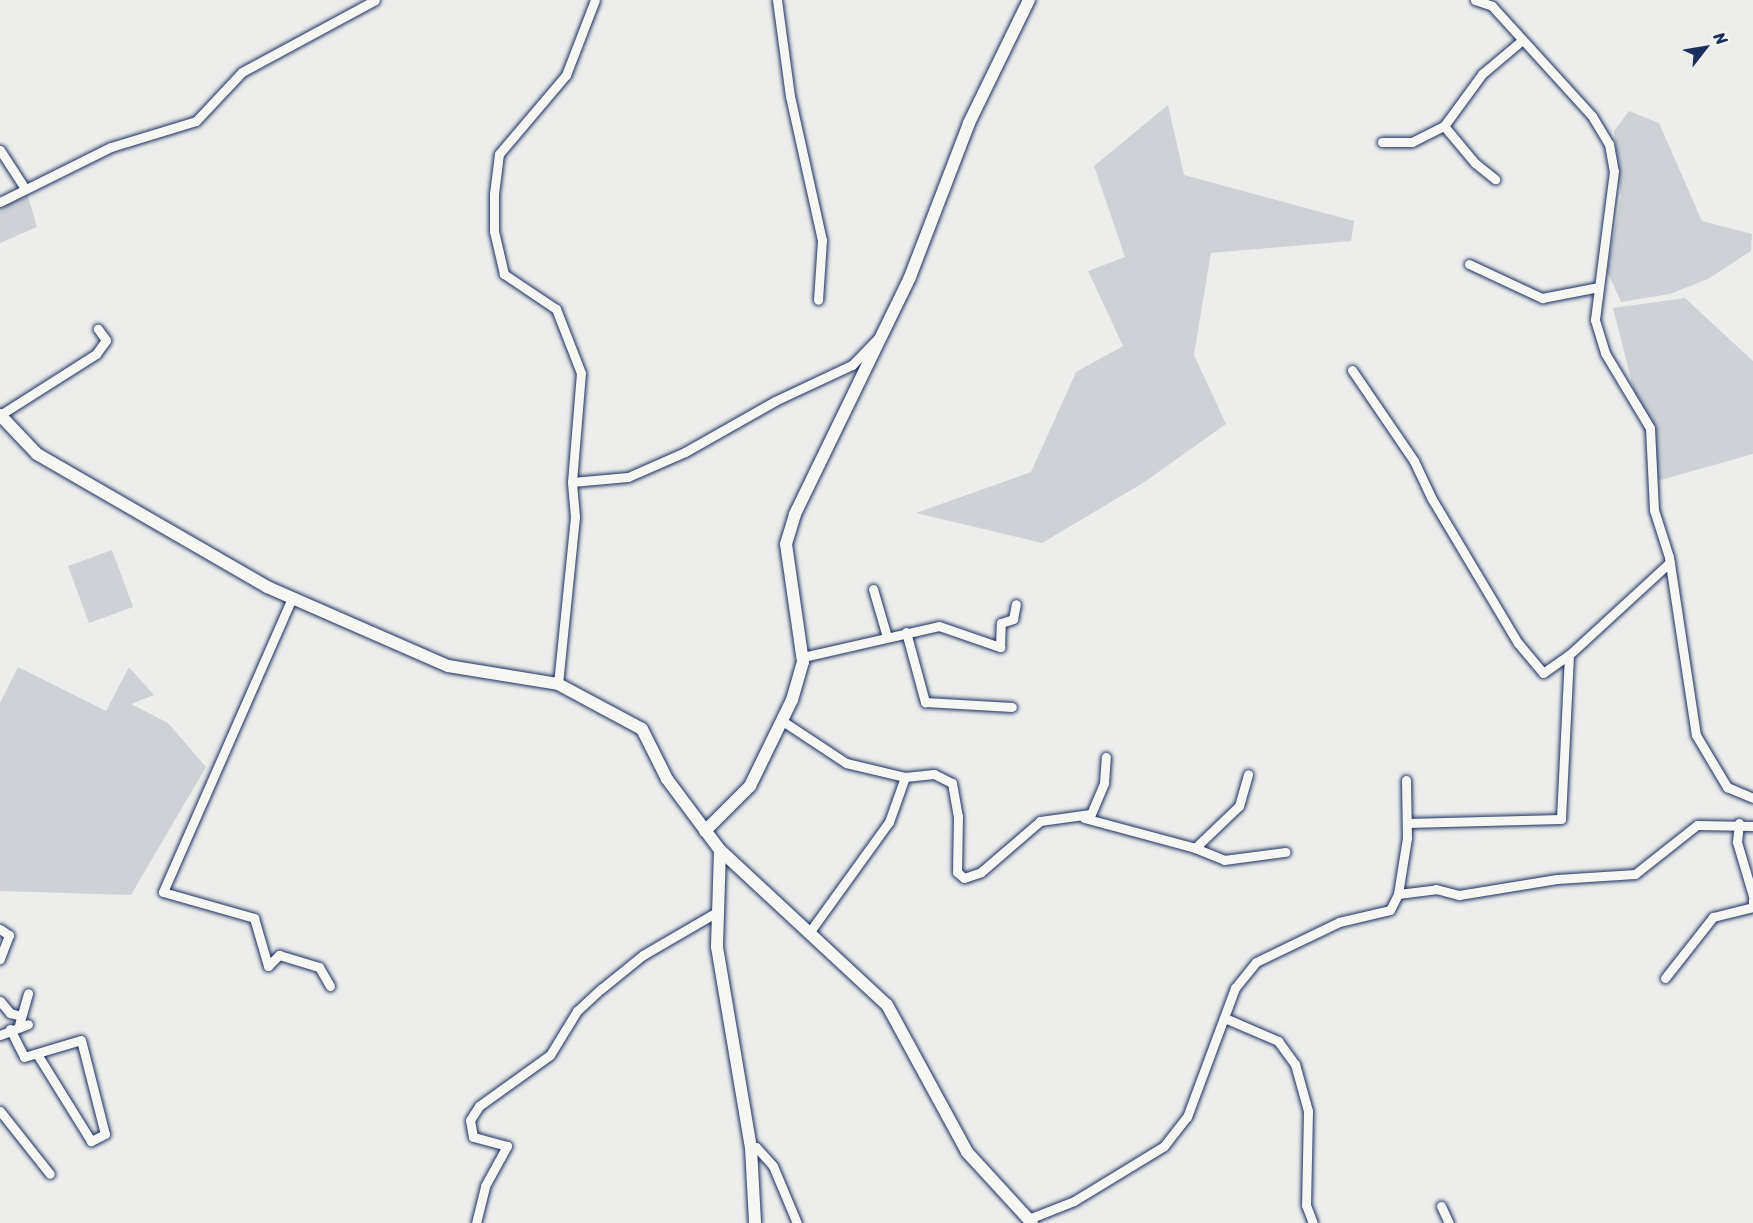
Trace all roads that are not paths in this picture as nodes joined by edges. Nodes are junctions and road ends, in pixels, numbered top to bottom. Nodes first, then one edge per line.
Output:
1 (375, 0) edge
2 (595, 0) edge
3 (777, 0) edge
4 (1029, 0) edge
5 (1474, 0) edge
6 (1521, 41) junction
7 (1444, 126) junction
8 (1382, 142) dead end
9 (0, 150) edge
10 (1495, 179) dead end
11 (24, 188) junction
12 (0, 202) edge
13 (1469, 264) dead end
14 (1599, 287) junction
15 (818, 300) dead end
16 (98, 329) dead end
17 (884, 333) junction
18 (1352, 370) dead end
19 (0, 415) edge
20 (572, 482) junction
21 (1670, 562) junction
22 (873, 589) dead end
23 (292, 598) junction
24 (1016, 604) dead end
25 (906, 632) junction
26 (887, 637) junction
27 (1569, 655) junction
28 (803, 657) junction
29 (558, 684) junction
30 (1012, 707) dead end
31 (784, 722) junction
32 (1106, 756) dead end
33 (1248, 774) dead end
34 (905, 777) junction
35 (1406, 780) dead end
36 (1753, 798) edge
37 (1084, 818) junction
38 (1407, 823) junction
39 (1739, 823) junction
40 (1753, 826) edge
41 (705, 831) junction
42 (1195, 848) junction
43 (720, 850) junction
44 (1285, 852) dead end
45 (1398, 894) junction
46 (1753, 896) edge
47 (1753, 900) edge
48 (717, 912) junction
49 (0, 928) edge
50 (811, 930) junction
51 (0, 959) edge
52 (1665, 978) dead end
53 (330, 986) dead end
54 (28, 993) dead end
55 (0, 1001) edge
56 (1227, 1019) junction
57 (20, 1023) junction
58 (0, 1035) edge
59 (37, 1054) junction
60 (0, 1111) edge
61 (751, 1148) junction
62 (50, 1174) dead end
63 (1441, 1206) dead end
64 (1031, 1221) edge
65 (476, 1223) edge
66 (755, 1223) edge
67 (797, 1223) edge
68 (1313, 1223) edge
69 (1449, 1223) edge

1 - 11 street
2 - 20 street
3 - 15 street
4 - 17 street
5 - 6 street
6 - 7 street
6 - 14 street
7 - 8 street
7 - 10 street
9 - 11 street
11 - 12 street
13 - 14 street
14 - 21 street
16 - 19 street
17 - 20 street
17 - 28 street
18 - 27 street
19 - 23 street
20 - 29 street
21 - 27 street
21 - 36 street
22 - 26 street
23 - 29 street
23 - 53 street
24 - 25 street
25 - 26 street
25 - 30 street
26 - 28 street
27 - 38 street
28 - 31 street
29 - 41 street
31 - 34 street
31 - 41 street
32 - 37 street
33 - 42 street
34 - 37 street
34 - 50 street
35 - 38 street
37 - 42 street
38 - 45 street
39 - 40 street
39 - 45 street
39 - 46 street
41 - 43 street
42 - 44 street
43 - 48 street
43 - 50 street
45 - 56 street
47 - 52 street
48 - 61 street
48 - 65 street
49 - 51 street
50 - 64 street
54 - 57 street
55 - 57 street
56 - 64 street
56 - 68 street
57 - 58 street
57 - 59 street
59 - 59 street
60 - 62 street
61 - 66 street
61 - 67 street
63 - 69 street

